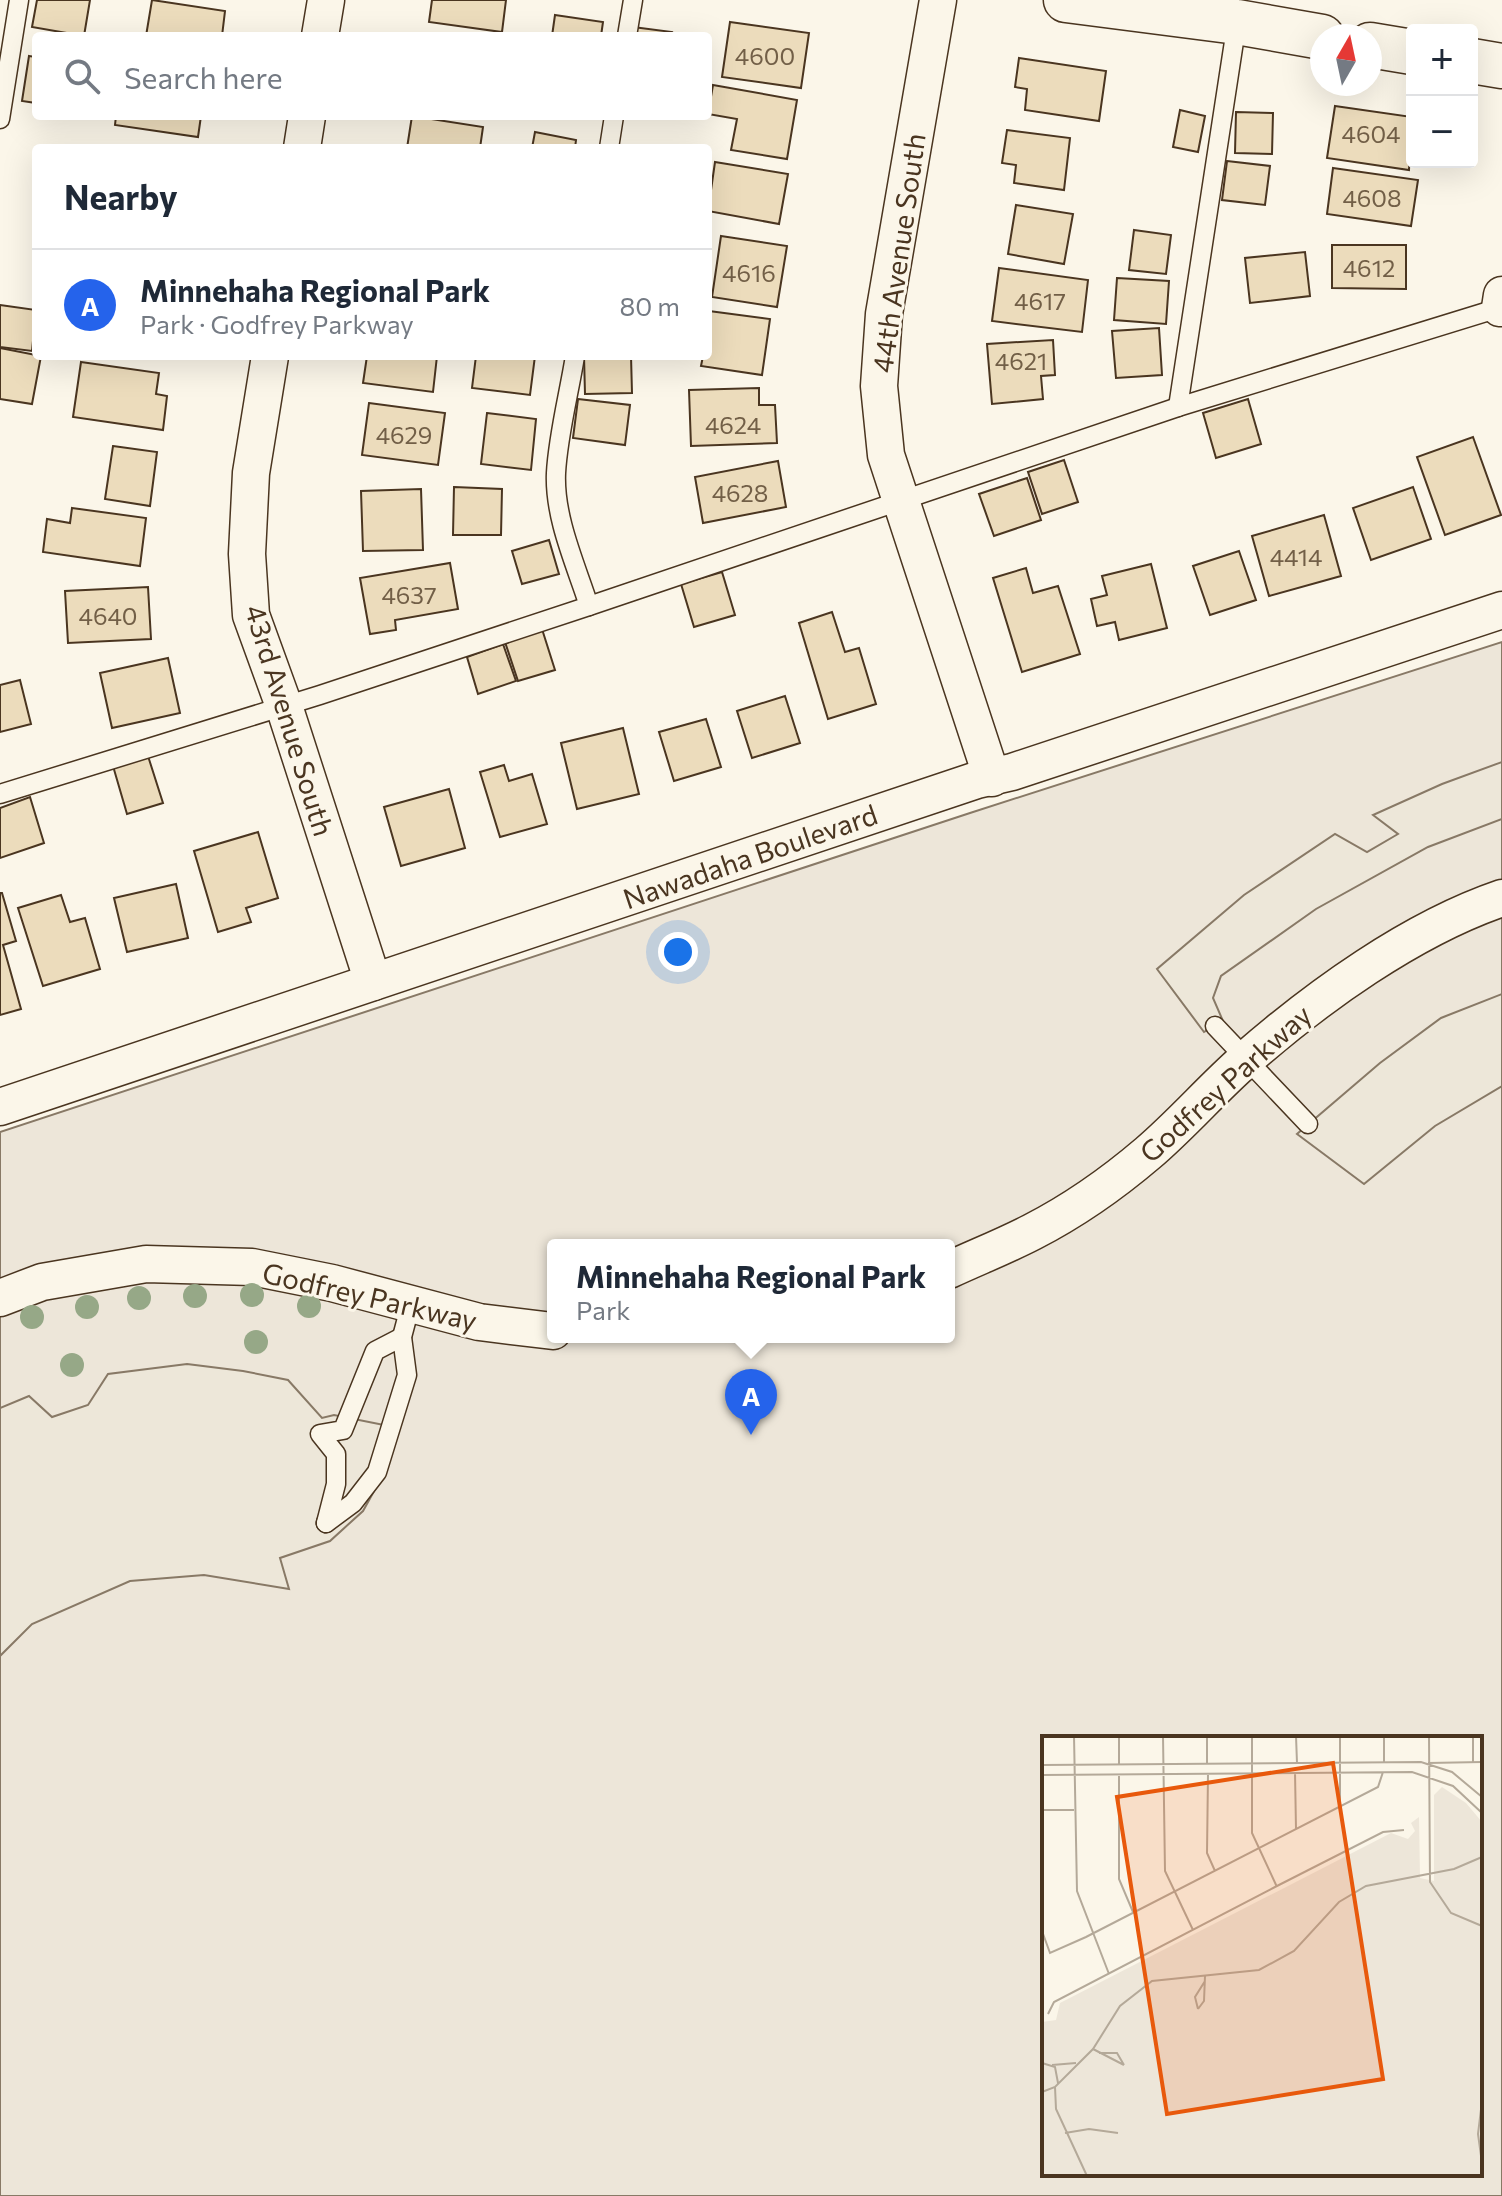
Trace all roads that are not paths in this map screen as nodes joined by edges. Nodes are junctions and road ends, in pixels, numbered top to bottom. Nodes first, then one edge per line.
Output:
1 (19, 0) edge
2 (326, 0) edge
3 (633, 0) edge
4 (938, 0) edge
5 (1066, 0) edge
6 (1237, 22) junction
7 (321, 32) edge
8 (628, 32) edge
9 (1310, 35) edge
10 (1382, 47) edge
11 (1406, 51) edge
12 (1478, 62) edge
13 (1502, 66) edge
14 (0, 119) edge
15 (306, 120) edge
16 (613, 120) edge
17 (303, 144) edge
18 (610, 144) edge
19 (1501, 303) edge
20 (269, 360) edge
21 (574, 360) edge
22 (1178, 407) junction
23 (900, 501) junction
24 (589, 606) junction
25 (1502, 610) edge
26 (284, 706) junction
27 (992, 778) junction
28 (0, 794) edge
29 (1502, 898) edge
30 (373, 982) junction
31 (1215, 1026) dead end
32 (1245, 1060) junction
33 (0, 1107) edge
34 (1308, 1124) dead end
35 (955, 1267) edge
36 (0, 1298) edge
37 (406, 1320) junction
38 (547, 1330) edge

1 - 14 lane
2 - 7 street
3 - 8 lane
4 - 23 street, 44th Avenue South
5 - 6 main road
6 - 9 main road
6 - 22 lane
10 - 11 main road
12 - 13 main road
15 - 17 street
16 - 18 lane
19 - 22 lane
20 - 26 street, 43rd Avenue South
21 - 24 lane
22 - 23 lane
23 - 24 lane
23 - 27 street, 44th Avenue South
24 - 26 lane
25 - 27 street, Nawadaha Boulevard
26 - 28 lane
26 - 30 street, 43rd Avenue South
27 - 30 street, Nawadaha Boulevard
29 - 32 street, Godfrey Parkway
30 - 33 street, Nawadaha Boulevard
31 - 32 lane
32 - 34 lane
32 - 35 street, Godfrey Parkway
36 - 37 street, Godfrey Parkway
37 - 37 lane
37 - 38 street, Godfrey Parkway

